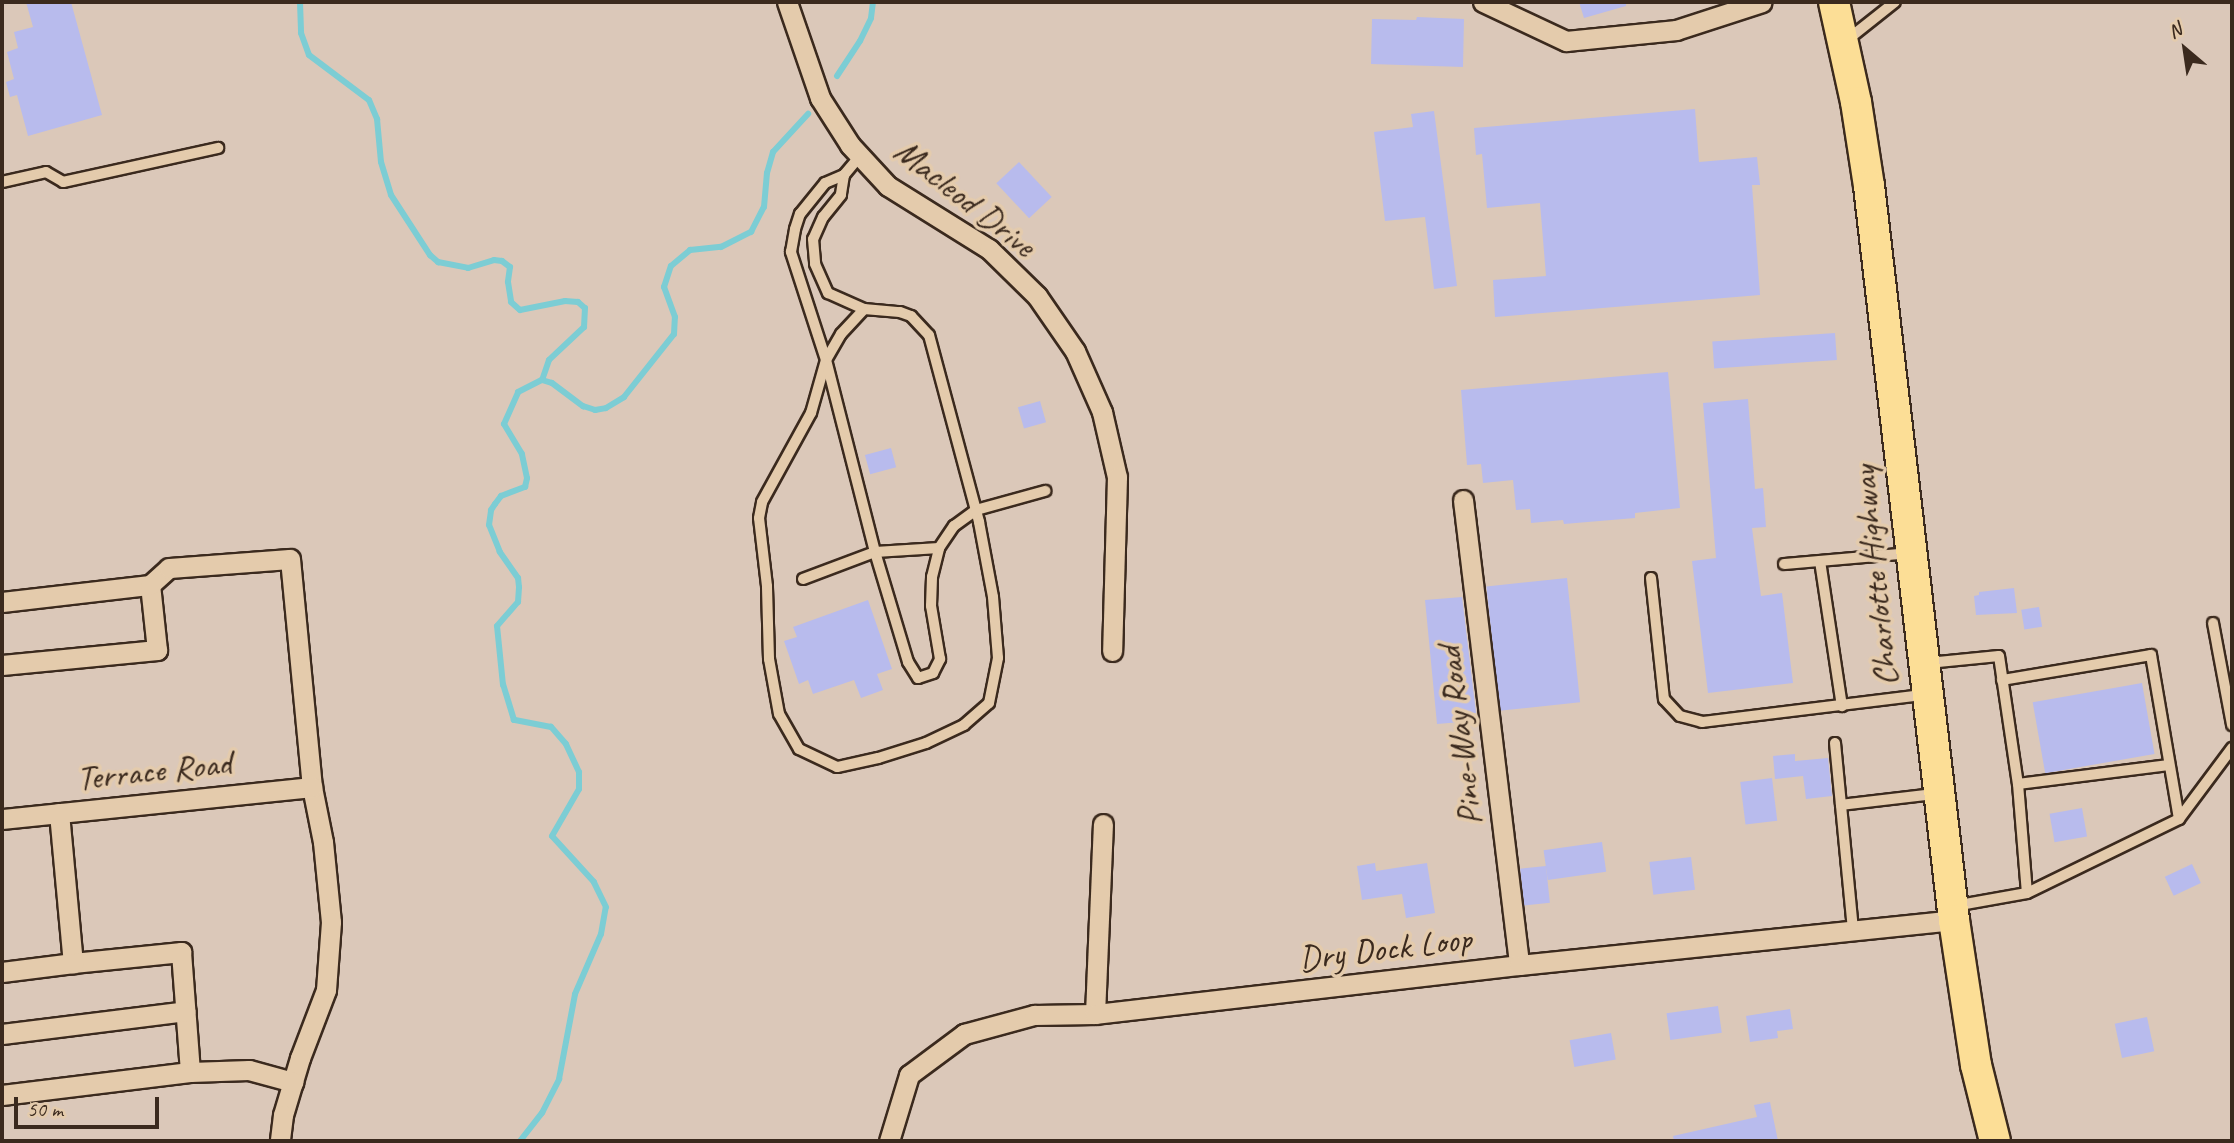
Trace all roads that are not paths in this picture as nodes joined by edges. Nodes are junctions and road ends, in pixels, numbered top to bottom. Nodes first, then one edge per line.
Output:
1 (787, 2) edge
2 (1483, 2) edge
3 (1762, 2) edge
4 (1834, 2) edge
5 (1895, 2) edge
6 (1843, 42) junction
7 (218, 148) dead end
8 (860, 156) junction
9 (844, 175) junction
10 (2, 182) edge
11 (864, 309) junction
12 (826, 360) junction
13 (1045, 491) dead end
14 (1463, 500) dead end
15 (976, 510) junction
16 (939, 548) junction
17 (875, 552) junction
18 (1912, 552) junction
19 (1820, 561) junction
20 (1784, 564) dead end
21 (803, 579) dead end
22 (1651, 579) dead end
23 (150, 585) junction
24 (2, 602) edge
25 (2213, 623) dead end
26 (1112, 651) dead end
27 (1924, 663) junction
28 (2, 665) edge
29 (2002, 680) junction
30 (1927, 694) junction
31 (1842, 706) junction
32 (2232, 725) edge
33 (1835, 743) dead end
34 (2232, 748) edge
35 (2169, 765) junction
36 (2018, 784) junction
37 (312, 787) junction
38 (1939, 793) junction
39 (1841, 805) junction
40 (59, 813) junction
41 (2, 819) edge
42 (2179, 819) junction
43 (1103, 824) dead end
44 (2027, 893) junction
45 (1953, 913) junction
46 (1853, 930) junction
47 (73, 963) junction
48 (1519, 965) junction
49 (2, 972) edge
50 (186, 1011) junction
51 (1095, 1014) junction
52 (2, 1034) edge
53 (190, 1072) junction
54 (293, 1082) junction
55 (2, 1094) edge
56 (280, 1141) edge
57 (889, 1141) edge
58 (1995, 1141) edge

1 - 8 street, Macleod Drive
2 - 3 street
4 - 6 main road, Charlotte Highway
5 - 6 lane
6 - 18 main road, Charlotte Highway
7 - 10 lane
8 - 9 lane
8 - 26 street, Macleod Drive
9 - 11 lane
9 - 12 lane
11 - 12 lane
11 - 15 lane
12 - 15 lane
12 - 17 lane
13 - 15 lane
14 - 48 street, Pine-Way Road
15 - 16 lane
16 - 17 lane
16 - 17 lane
17 - 21 lane
18 - 19 lane
18 - 27 main road, Charlotte Highway
19 - 20 lane
19 - 31 lane
22 - 31 lane
23 - 24 street
23 - 28 street
23 - 37 street
25 - 32 lane
27 - 29 lane
27 - 30 main road, Charlotte Highway
29 - 35 lane
29 - 36 lane
30 - 31 lane
30 - 38 main road, Charlotte Highway
33 - 39 lane
34 - 42 lane
35 - 36 lane
35 - 42 lane
36 - 44 lane
37 - 40 street, Terrace Road
37 - 54 street
38 - 39 lane
38 - 45 main road, Charlotte Highway
39 - 46 lane
40 - 41 street, Terrace Road
40 - 47 street
42 - 44 lane
43 - 51 street
44 - 45 lane
45 - 46 street, Dry Dock Loop
45 - 58 main road, Charlotte Highway
46 - 48 street, Dry Dock Loop
47 - 49 street
47 - 50 street
48 - 51 street, Dry Dock Loop
50 - 52 street
50 - 53 street
51 - 57 street, Dry Dock Loop
53 - 54 street
53 - 55 street
54 - 56 street

